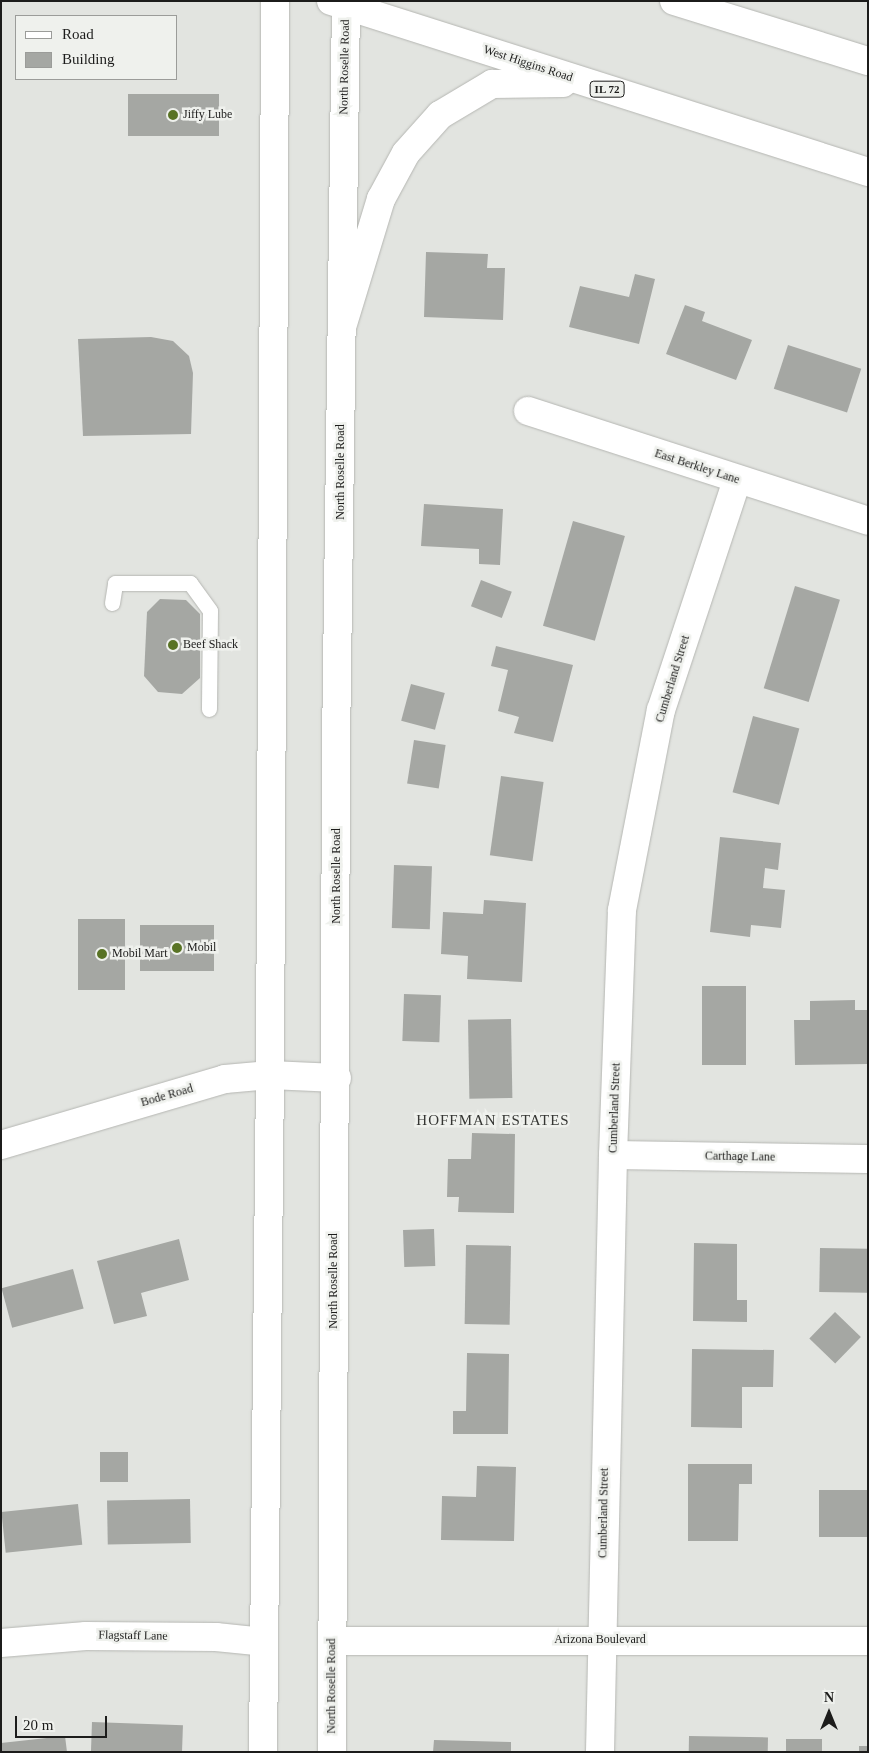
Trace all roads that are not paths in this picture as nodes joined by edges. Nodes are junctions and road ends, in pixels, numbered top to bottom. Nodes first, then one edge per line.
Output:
1 (275, 1) edge
2 (674, 1) edge
3 (341, 3) edge
4 (868, 61) edge
5 (587, 83) junction
6 (868, 172) edge
7 (343, 324) junction
8 (528, 411) dead end
9 (737, 480) junction
10 (868, 521) edge
11 (112, 603) dead end
12 (208, 710) dead end
13 (270, 1075) junction
14 (337, 1078) junction
15 (1, 1145) edge
16 (613, 1155) junction
17 (868, 1159) edge
18 (602, 1640) junction
19 (332, 1641) junction
20 (264, 1642) junction
21 (868, 1642) edge
22 (1, 1643) edge
23 (263, 1752) edge
24 (332, 1752) edge
25 (600, 1752) edge

1 - 13 main road
2 - 4 main road
3 - 5 main road, West Higgins Road / IL 72
3 - 7 main road, North Roselle Road
5 - 6 main road, West Higgins Road / IL 72
5 - 7 main road
7 - 14 main road, North Roselle Road
8 - 9 main road, East Berkley Lane
9 - 10 main road, East Berkley Lane
9 - 16 main road, Cumberland Street
11 - 12 lane
13 - 14 main road, Bode Road
13 - 15 main road, Bode Road
13 - 20 main road
14 - 19 main road, North Roselle Road
16 - 17 main road, Carthage Lane
16 - 18 main road, Cumberland Street
18 - 19 main road, Arizona Boulevard
18 - 21 main road, Arizona Boulevard
18 - 25 main road, Cumberland Street
19 - 24 main road, North Roselle Road
20 - 22 main road, Flagstaff Lane
20 - 23 main road

